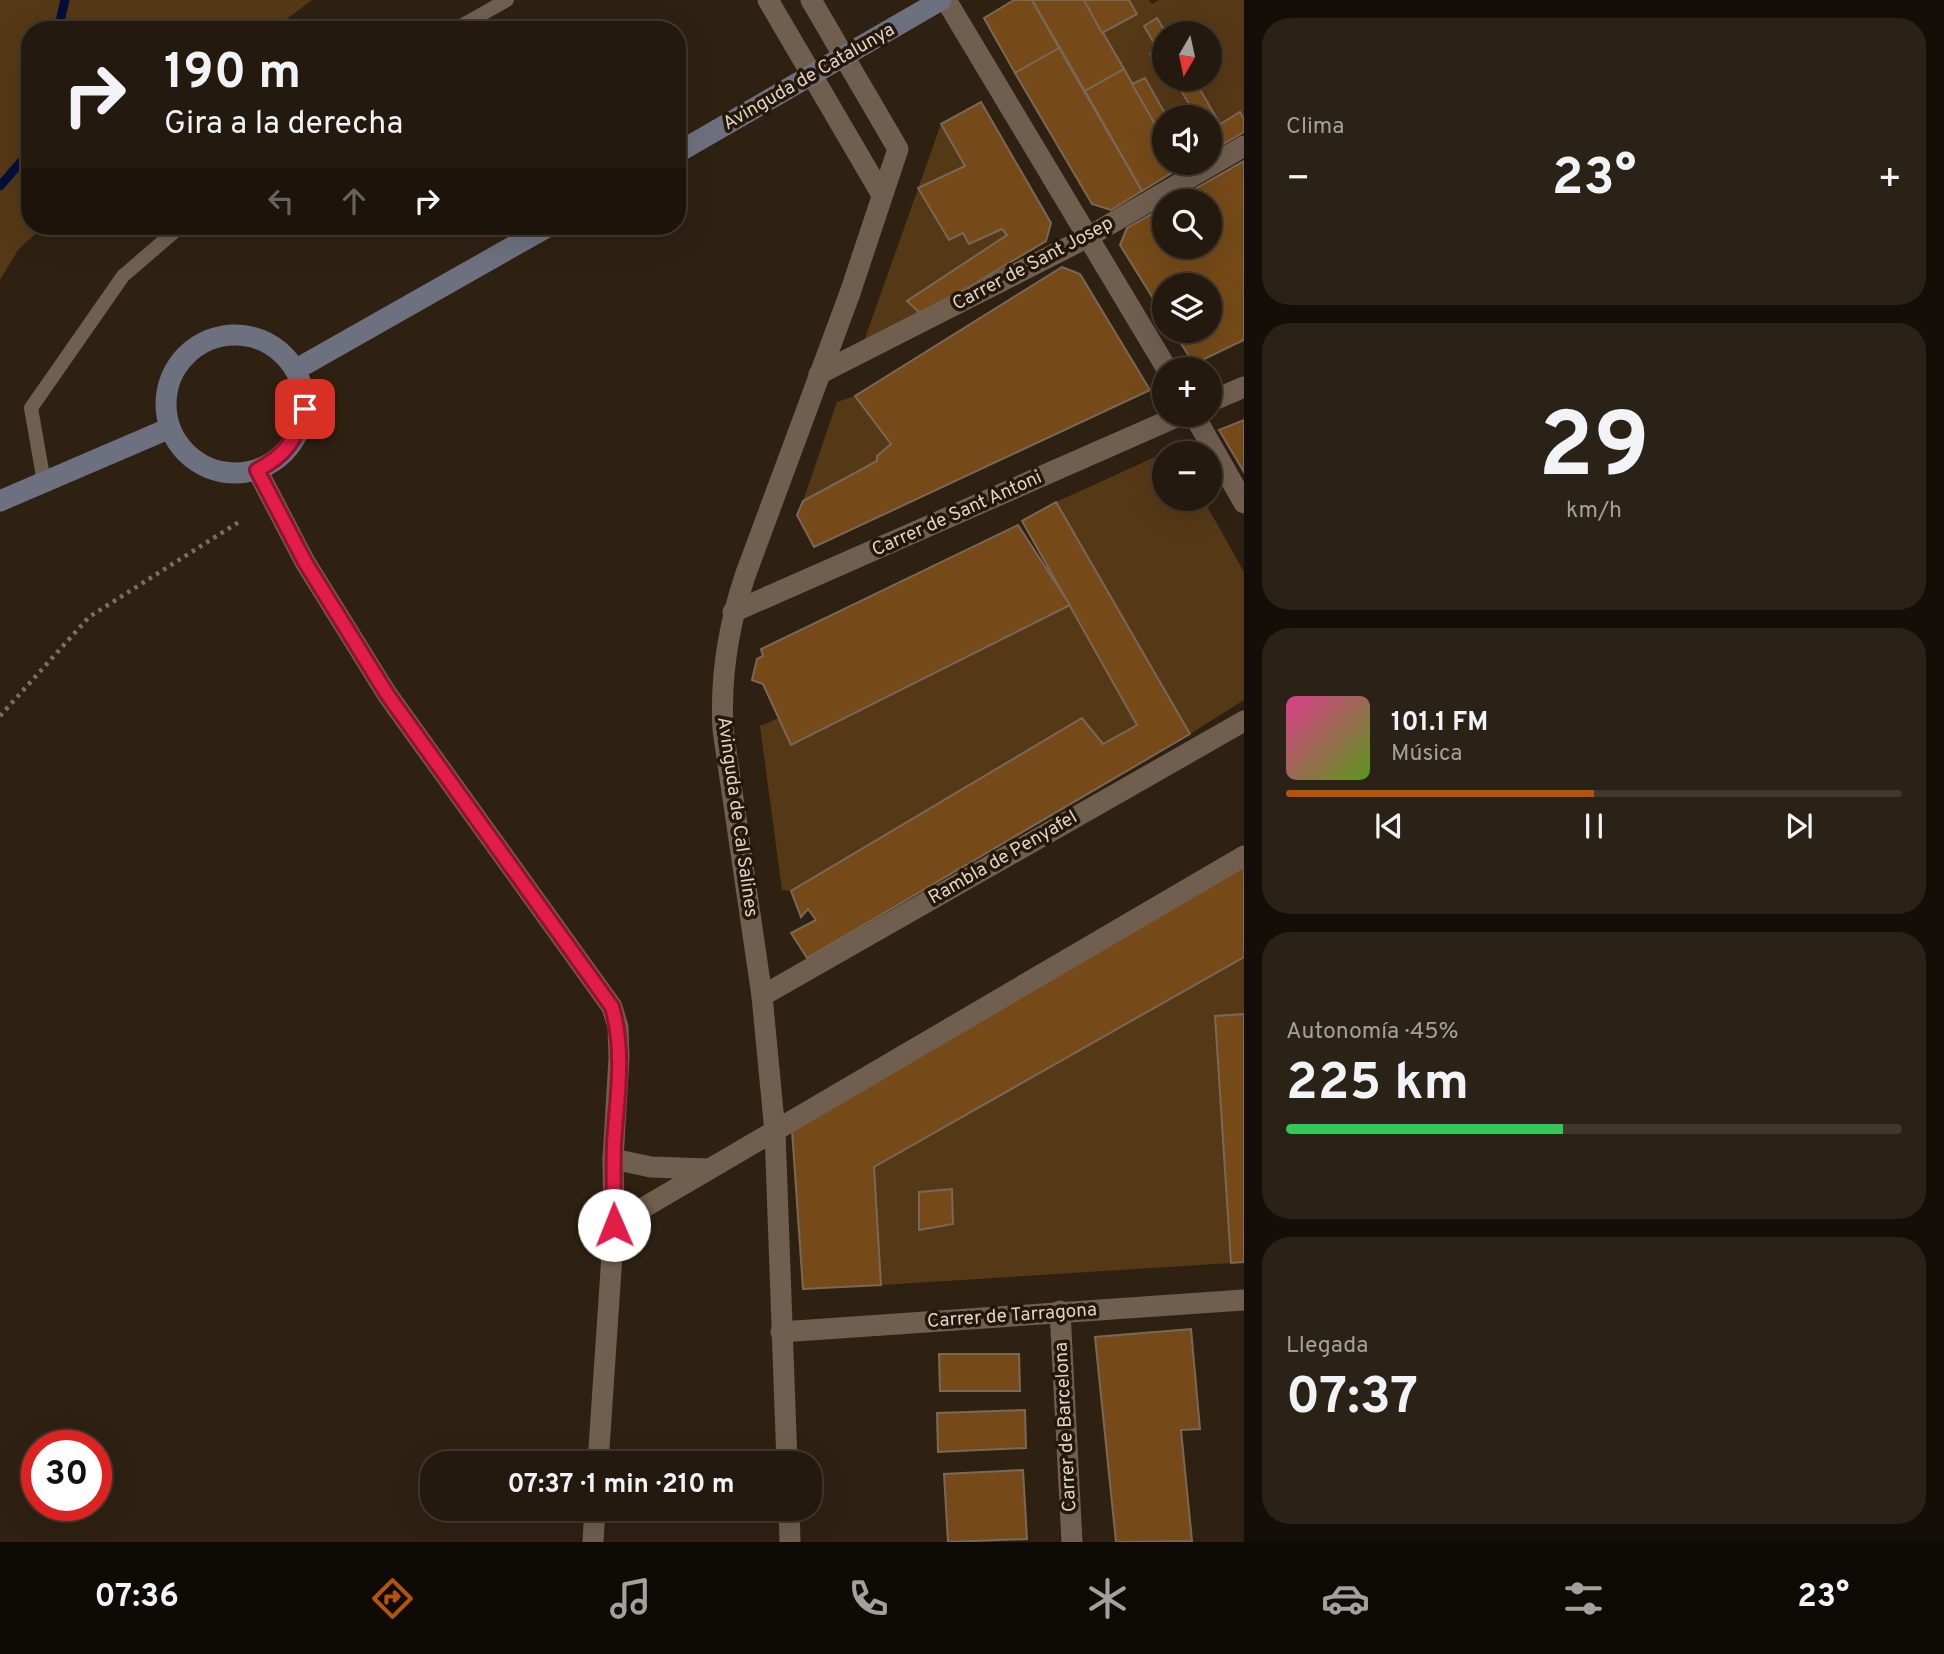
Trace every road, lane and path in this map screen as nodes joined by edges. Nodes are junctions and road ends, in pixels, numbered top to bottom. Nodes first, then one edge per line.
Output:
1 (507, 0) edge
2 (768, 0) edge
3 (811, 0) edge
4 (943, 0) edge
5 (470, 21) edge
6 (845, 57) junction
7 (812, 77) junction
8 (1244, 146) edge
9 (686, 148) edge
10 (882, 195) junction
11 (171, 235) edge
12 (533, 235) edge
13 (1086, 238) junction
14 (1160, 357) edge
15 (295, 370) junction
16 (819, 374) junction
17 (1244, 387) edge
18 (1222, 396) edge
19 (1154, 427) edge
20 (1201, 427) edge
21 (170, 428) junction
22 (257, 470) junction
23 (44, 482) junction
24 (0, 501) edge
25 (1244, 503) edge
26 (242, 520) dead end
27 (733, 612) junction
28 (0, 716) edge
29 (1244, 721) edge
30 (1244, 856) edge
31 (762, 996) junction
32 (775, 1132) junction
33 (613, 1159) junction
34 (709, 1169) junction
35 (614, 1225) junction
36 (1244, 1300) edge
37 (1060, 1311) junction
38 (781, 1332) junction
39 (599, 1451) edge
40 (786, 1451) edge
41 (594, 1521) edge
42 (789, 1521) edge
43 (593, 1542) edge
44 (790, 1542) edge
45 (1072, 1542) edge

1 - 5 lane
2 - 7 street
3 - 6 street, Avinguda de Cal Salines
4 - 6 street, Avinguda de Catalunya
4 - 13 street
6 - 7 street, Avinguda de Catalunya
6 - 10 street, Avinguda de Cal Salines
7 - 9 street, Avinguda de Catalunya
7 - 10 street
8 - 13 street, Carrer de Sant Josep
10 - 16 street, Avinguda de Cal Salines
11 - 23 lane
12 - 15 street
13 - 14 street
13 - 16 street, Carrer de Sant Josep
15 - 21 street
15 - 22 street
16 - 27 street, Avinguda de Cal Salines
17 - 18 street
19 - 27 street, Carrer de Sant Antoni
20 - 25 street
21 - 22 street
21 - 23 street
22 - 33 street
23 - 24 street
26 - 28 path
27 - 31 street, Avinguda de Cal Salines
29 - 31 street, Rambla de Penyafel
30 - 32 street
31 - 32 street, Avinguda de Cal Salines
32 - 34 street
32 - 38 street, Avinguda de Cal Salines
33 - 34 street
33 - 35 street
34 - 35 street
35 - 39 street
36 - 37 street, Carrer de Tarragona
37 - 38 street, Carrer de Tarragona
37 - 45 street, Carrer de Barcelona
38 - 40 street, Avinguda de Cal Salines
41 - 43 street
42 - 44 street

